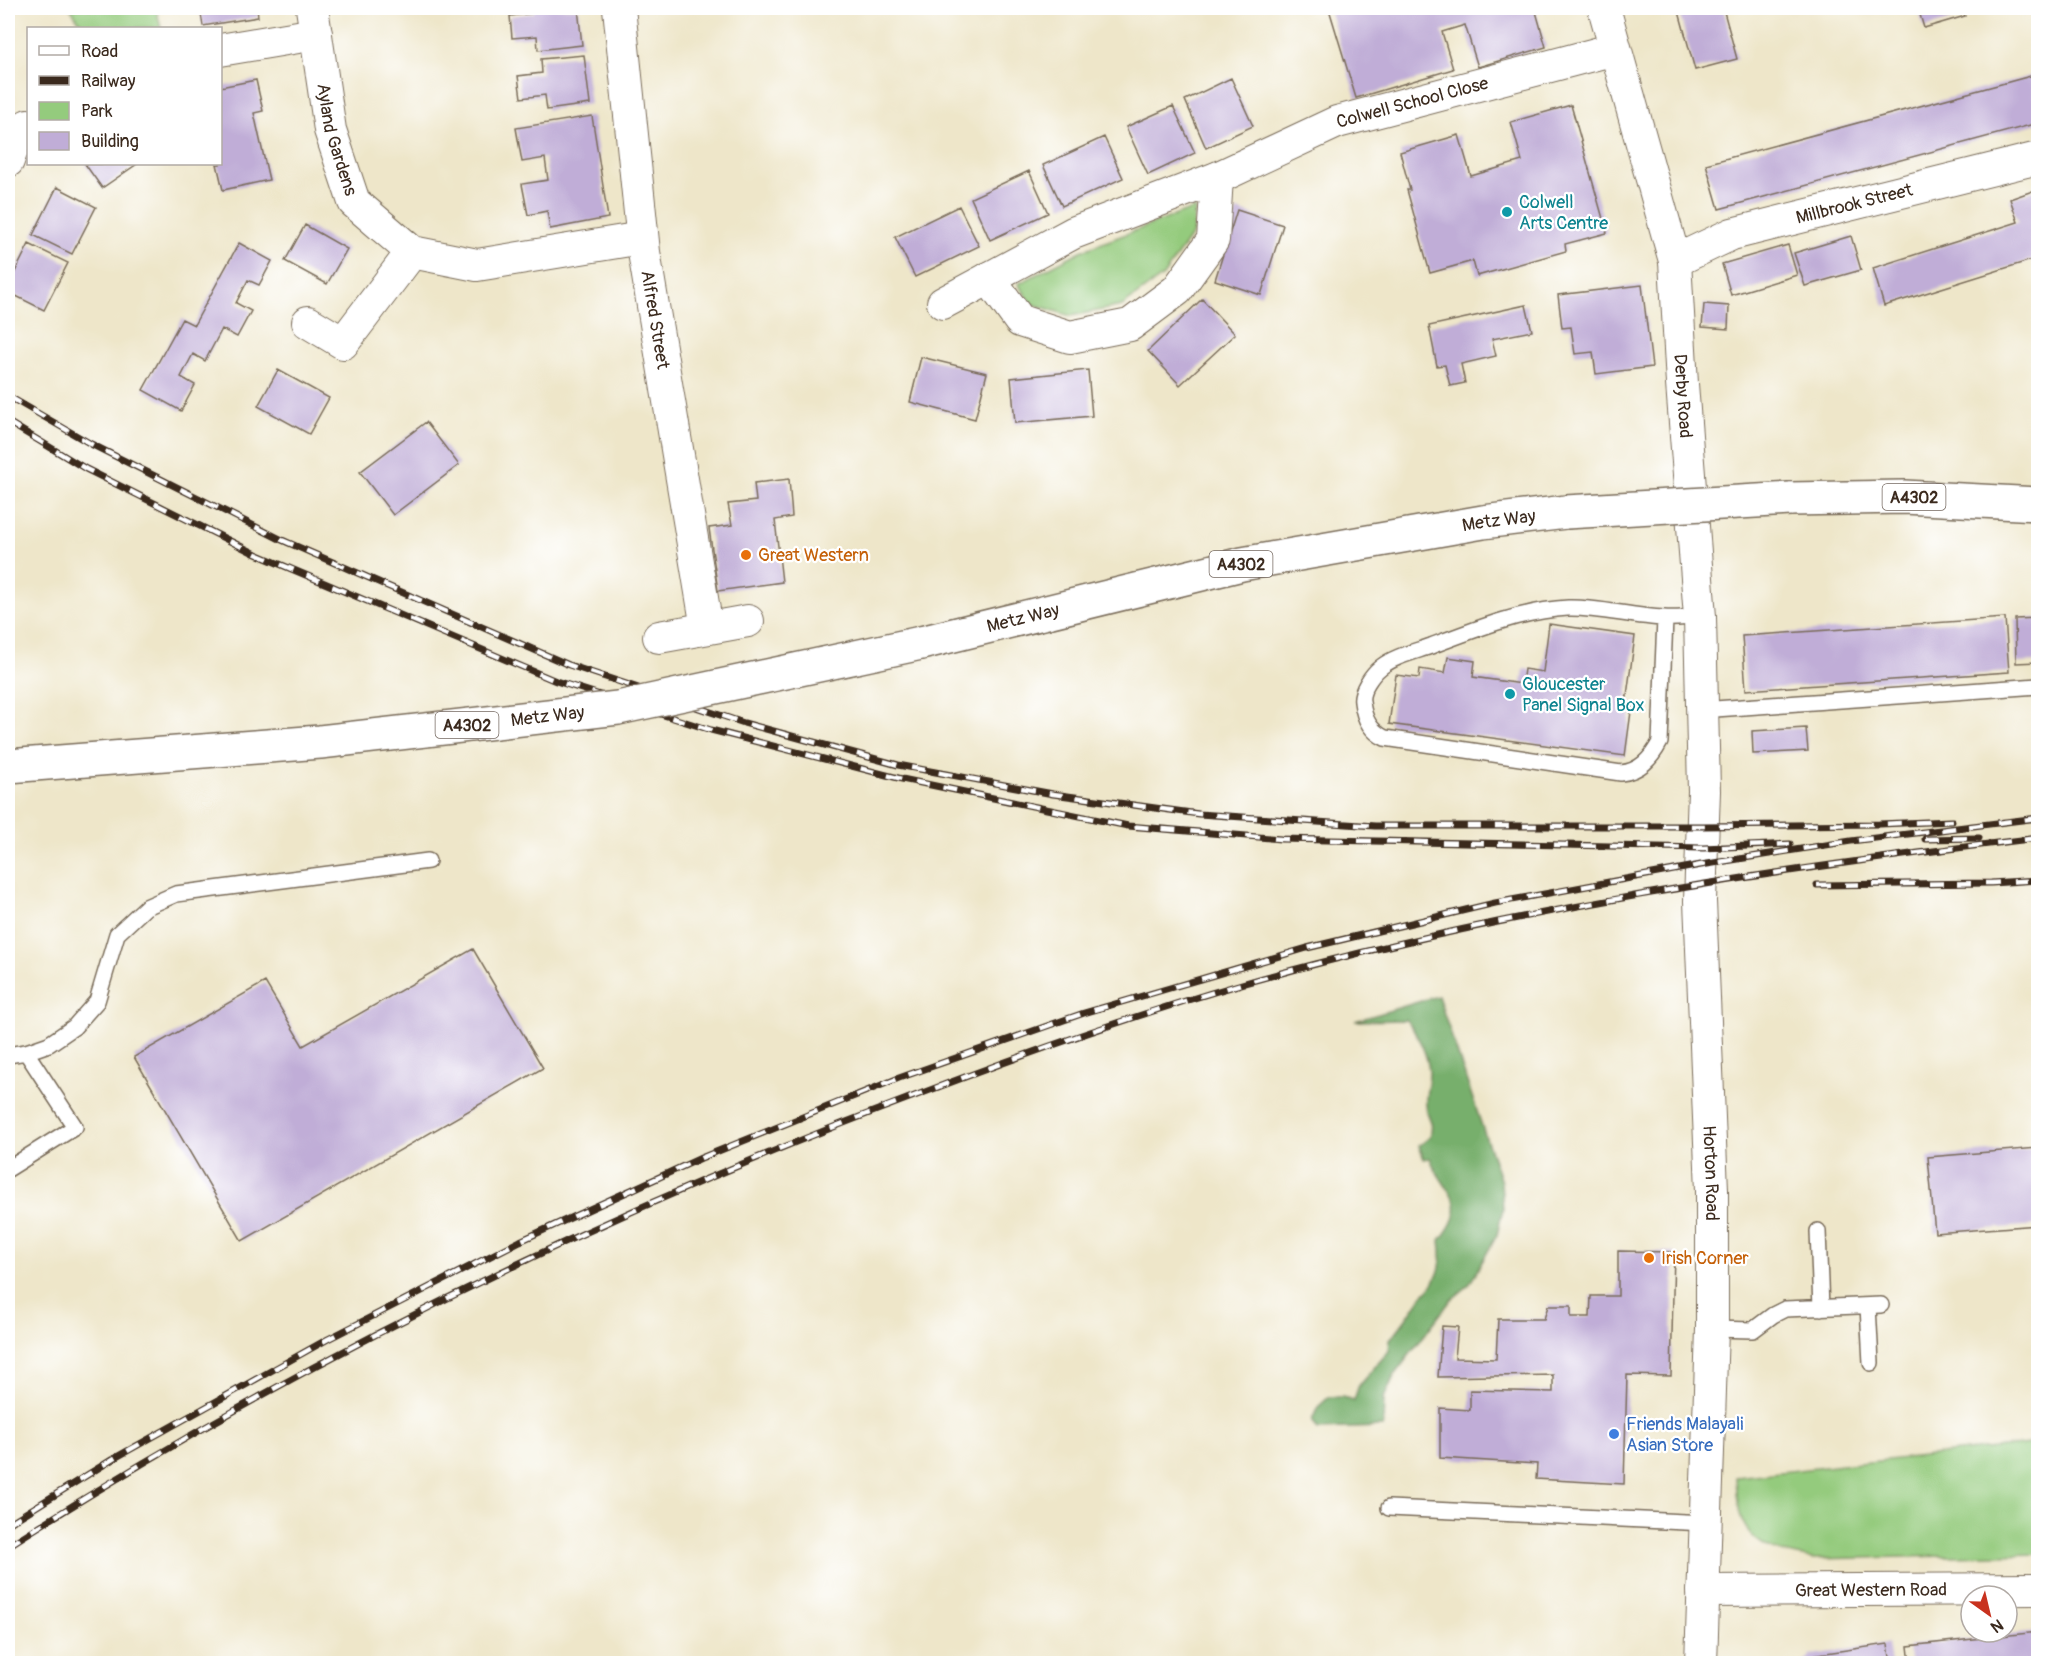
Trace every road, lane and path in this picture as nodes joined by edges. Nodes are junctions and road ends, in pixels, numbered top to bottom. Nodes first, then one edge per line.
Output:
1 (619, 8) edge
2 (1604, 8) edge
3 (314, 21) edge
4 (222, 49) edge
5 (1615, 49) junction
6 (18, 127) edge
7 (2038, 158) edge
8 (8, 161) edge
9 (1217, 178) junction
10 (642, 238) junction
11 (412, 252) junction
12 (1675, 261) junction
13 (989, 278) junction
14 (943, 303) dead end
15 (308, 322) dead end
16 (2038, 504) edge
17 (1700, 617) junction
18 (1665, 619) junction
19 (748, 621) dead end
20 (707, 628) junction
21 (659, 637) dead end
22 (2038, 686) edge
23 (1701, 710) junction
24 (8, 766) edge
25 (1704, 791) joint
26 (428, 861) dead end
27 (26, 1052) junction
28 (8, 1055) edge
29 (8, 1169) edge
30 (1818, 1231) dead end
31 (1821, 1308) junction
32 (1712, 1329) junction
33 (1871, 1363) dead end
34 (1389, 1508) dead end
35 (1706, 1523) junction
36 (2038, 1589) edge
37 (1703, 1592) junction
38 (1701, 1664) edge

1 - 10 street, Alfred Street
2 - 5 street, Derby Road
3 - 4 street, Ayland Gardens
3 - 11 street, Ayland Gardens
5 - 9 street, Colwell School Close
5 - 12 street, Derby Road
6 - 8 street
7 - 12 street, Millbrook Street
9 - 13 street, Colwell School Close
9 - 13 street
10 - 11 street, Ayland Gardens
10 - 20 street, Alfred Street
11 - 15 street
12 - 17 street, Derby Road
13 - 14 street, Colwell School Close
16 - 24 main road, Metz Way / A4302, bridge
17 - 18 lane
17 - 23 street, Derby Road
18 - 18 lane
19 - 20 street
20 - 21 street
22 - 23 lane
23 - 25 street, Derby Road
25 - 32 street, Horton Road
26 - 27 lane
27 - 28 lane
27 - 29 lane
30 - 31 lane
31 - 32 lane
31 - 33 lane
32 - 35 street, Horton Road
34 - 35 lane
35 - 37 street, Horton Road
36 - 37 street, Great Western Road
37 - 38 street, Horton Road

